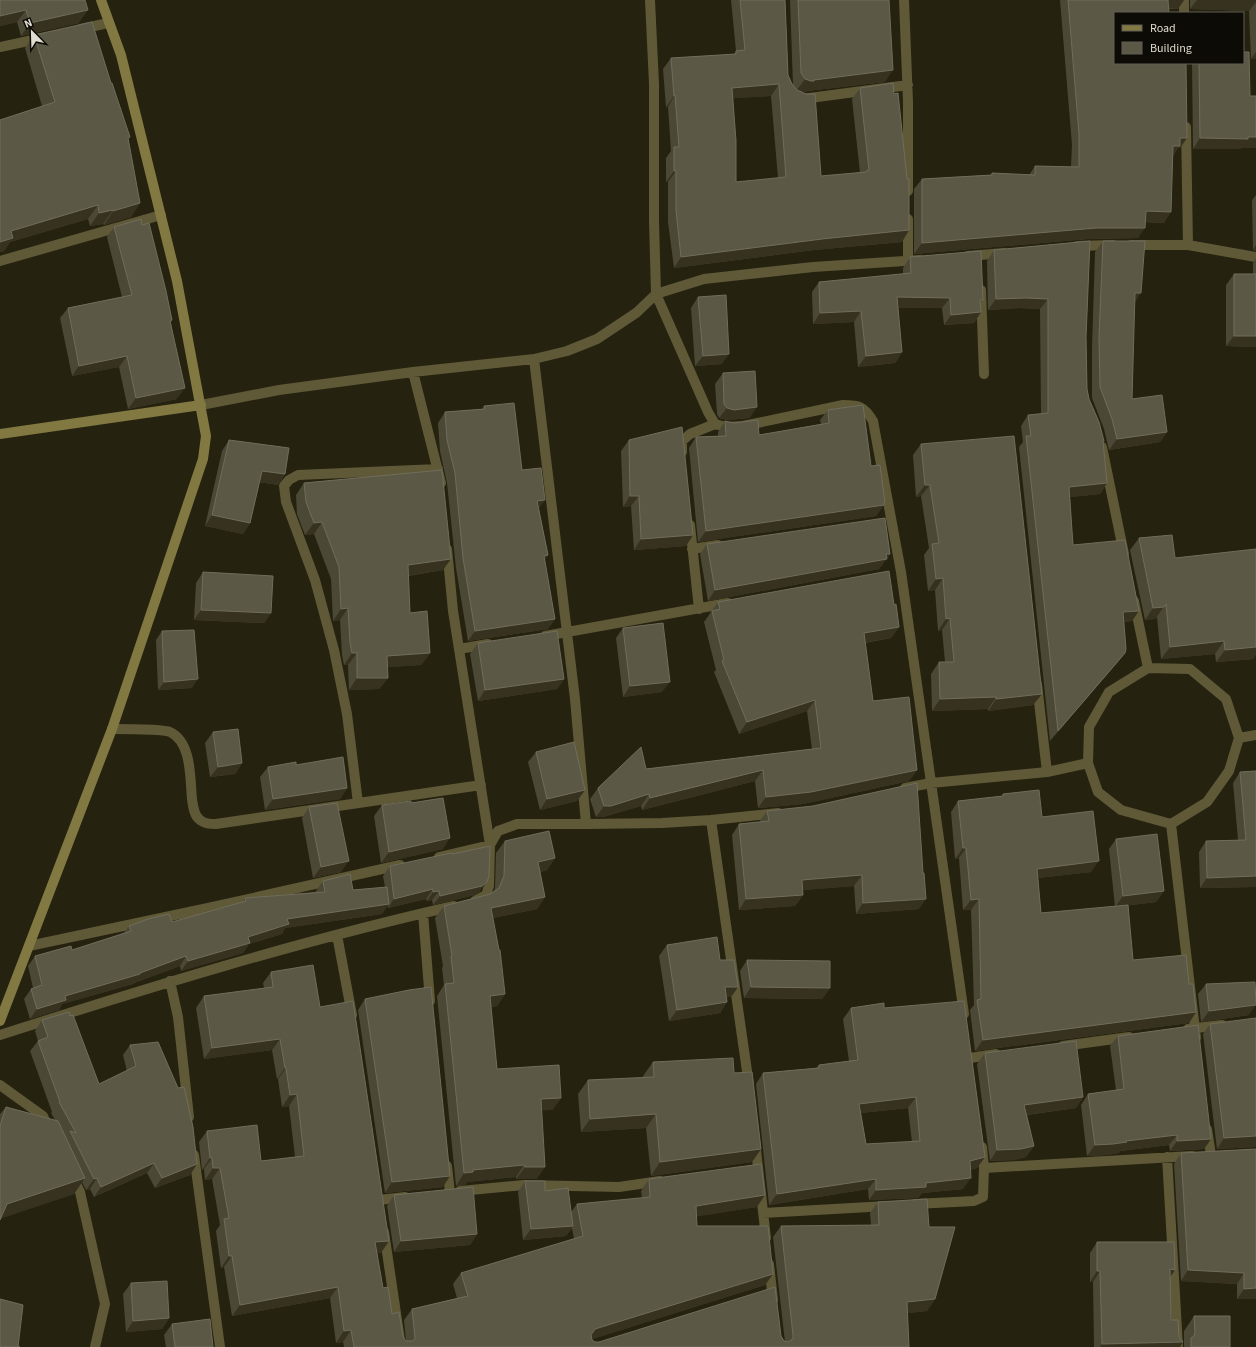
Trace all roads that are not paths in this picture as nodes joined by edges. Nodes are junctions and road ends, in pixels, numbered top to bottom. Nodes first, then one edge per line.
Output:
1 (101, 0) edge
2 (650, 0) edge
3 (904, 0) edge
4 (1184, 0) edge
5 (1184, 12) edge
6 (108, 23) junction
7 (70, 32) edge
8 (54, 35) edge
9 (0, 47) edge
10 (908, 85) junction
11 (795, 98) edge
12 (1186, 118) edge
13 (161, 215) junction
14 (1188, 245) junction
15 (1065, 248) edge
16 (1011, 252) edge
17 (958, 257) edge
18 (1256, 257) edge
19 (929, 259) edge
20 (0, 261) edge
21 (908, 261) junction
22 (980, 279) edge
23 (656, 294) junction
24 (534, 359) junction
25 (413, 372) junction
26 (984, 374) dead end
27 (201, 405) junction
28 (715, 424) junction
29 (0, 434) edge
30 (1100, 438) edge
31 (683, 463) edge
32 (438, 469) junction
33 (442, 491) edge
34 (689, 518) edge
35 (446, 536) edge
36 (731, 543) edge
37 (692, 549) junction
38 (1127, 568) edge
39 (1132, 591) edge
40 (738, 602) edge
41 (699, 609) junction
42 (566, 632) junction
43 (538, 636) edge
44 (496, 643) edge
45 (459, 649) junction
46 (1148, 668) junction
47 (1036, 670) edge
48 (112, 729) junction
49 (1256, 734) edge
50 (1239, 738) junction
51 (1088, 763) junction
52 (1046, 772) junction
53 (930, 783) junction
54 (481, 785) junction
55 (893, 791) edge
56 (358, 803) junction
57 (788, 811) edge
58 (711, 820) junction
59 (586, 824) junction
60 (1171, 824) junction
61 (490, 845) junction
62 (429, 859) edge
63 (406, 864) edge
64 (423, 913) junction
65 (337, 935) junction
66 (29, 946) junction
67 (170, 981) junction
68 (431, 1008) edge
69 (0, 1021) edge
70 (353, 1022) edge
71 (1233, 1024) edge
72 (966, 1026) edge
73 (1195, 1028) junction
74 (1180, 1030) edge
75 (0, 1035) edge
76 (1141, 1036) edge
77 (1197, 1044) edge
78 (1056, 1047) edge
79 (1009, 1053) edge
80 (970, 1058) edge
81 (0, 1085) edge
82 (750, 1096) edge
83 (1206, 1115) edge
84 (190, 1127) edge
85 (754, 1128) edge
86 (53, 1137) edge
87 (981, 1139) edge
88 (192, 1143) edge
89 (446, 1154) edge
90 (1167, 1157) junction
91 (67, 1165) edge
92 (984, 1168) junction
93 (673, 1180) edge
94 (418, 1196) edge
95 (379, 1200) edge
96 (763, 1213) junction
97 (382, 1221) edge
98 (774, 1312) edge
99 (94, 1347) edge
100 (220, 1347) edge
101 (401, 1347) edge
102 (1178, 1347) edge

1 - 6 street
2 - 23 street
3 - 10 street
4 - 5 street
6 - 7 street
6 - 13 street
8 - 9 street
10 - 11 street
10 - 21 street
12 - 14 street
13 - 20 street
13 - 27 street
14 - 15 street
14 - 18 street
16 - 17 street
19 - 21 street
21 - 23 street
22 - 26 street
23 - 24 street
23 - 28 street
24 - 25 street
24 - 42 street
25 - 27 street
25 - 32 street
27 - 29 street
27 - 48 street
28 - 31 street
28 - 53 street
30 - 38 street
32 - 33 street
32 - 56 street
34 - 37 street
35 - 45 street
36 - 37 street
37 - 41 street
39 - 46 street
40 - 41 street
41 - 42 street
42 - 43 street
42 - 59 street
44 - 45 street
45 - 54 street
46 - 50 street
46 - 51 street
47 - 52 street
48 - 56 street
48 - 66 street
49 - 50 street
50 - 60 street
51 - 52 street
51 - 60 street
52 - 53 street
53 - 55 street
53 - 72 street
54 - 56 street
54 - 61 street
57 - 58 street
58 - 59 street
58 - 82 street
59 - 61 street
60 - 73 street
61 - 62 street
61 - 64 street
63 - 66 street
64 - 65 street
64 - 68 street
65 - 67 street
65 - 70 street
66 - 69 street
67 - 75 street
67 - 84 street
71 - 73 street
73 - 74 street
73 - 77 street
76 - 78 street
79 - 80 street
81 - 86 street
83 - 90 street
85 - 96 street
87 - 92 street
88 - 100 street
89 - 93 street
90 - 92 street
90 - 102 street
91 - 99 street
92 - 96 street
94 - 95 street
96 - 98 street
97 - 101 street

